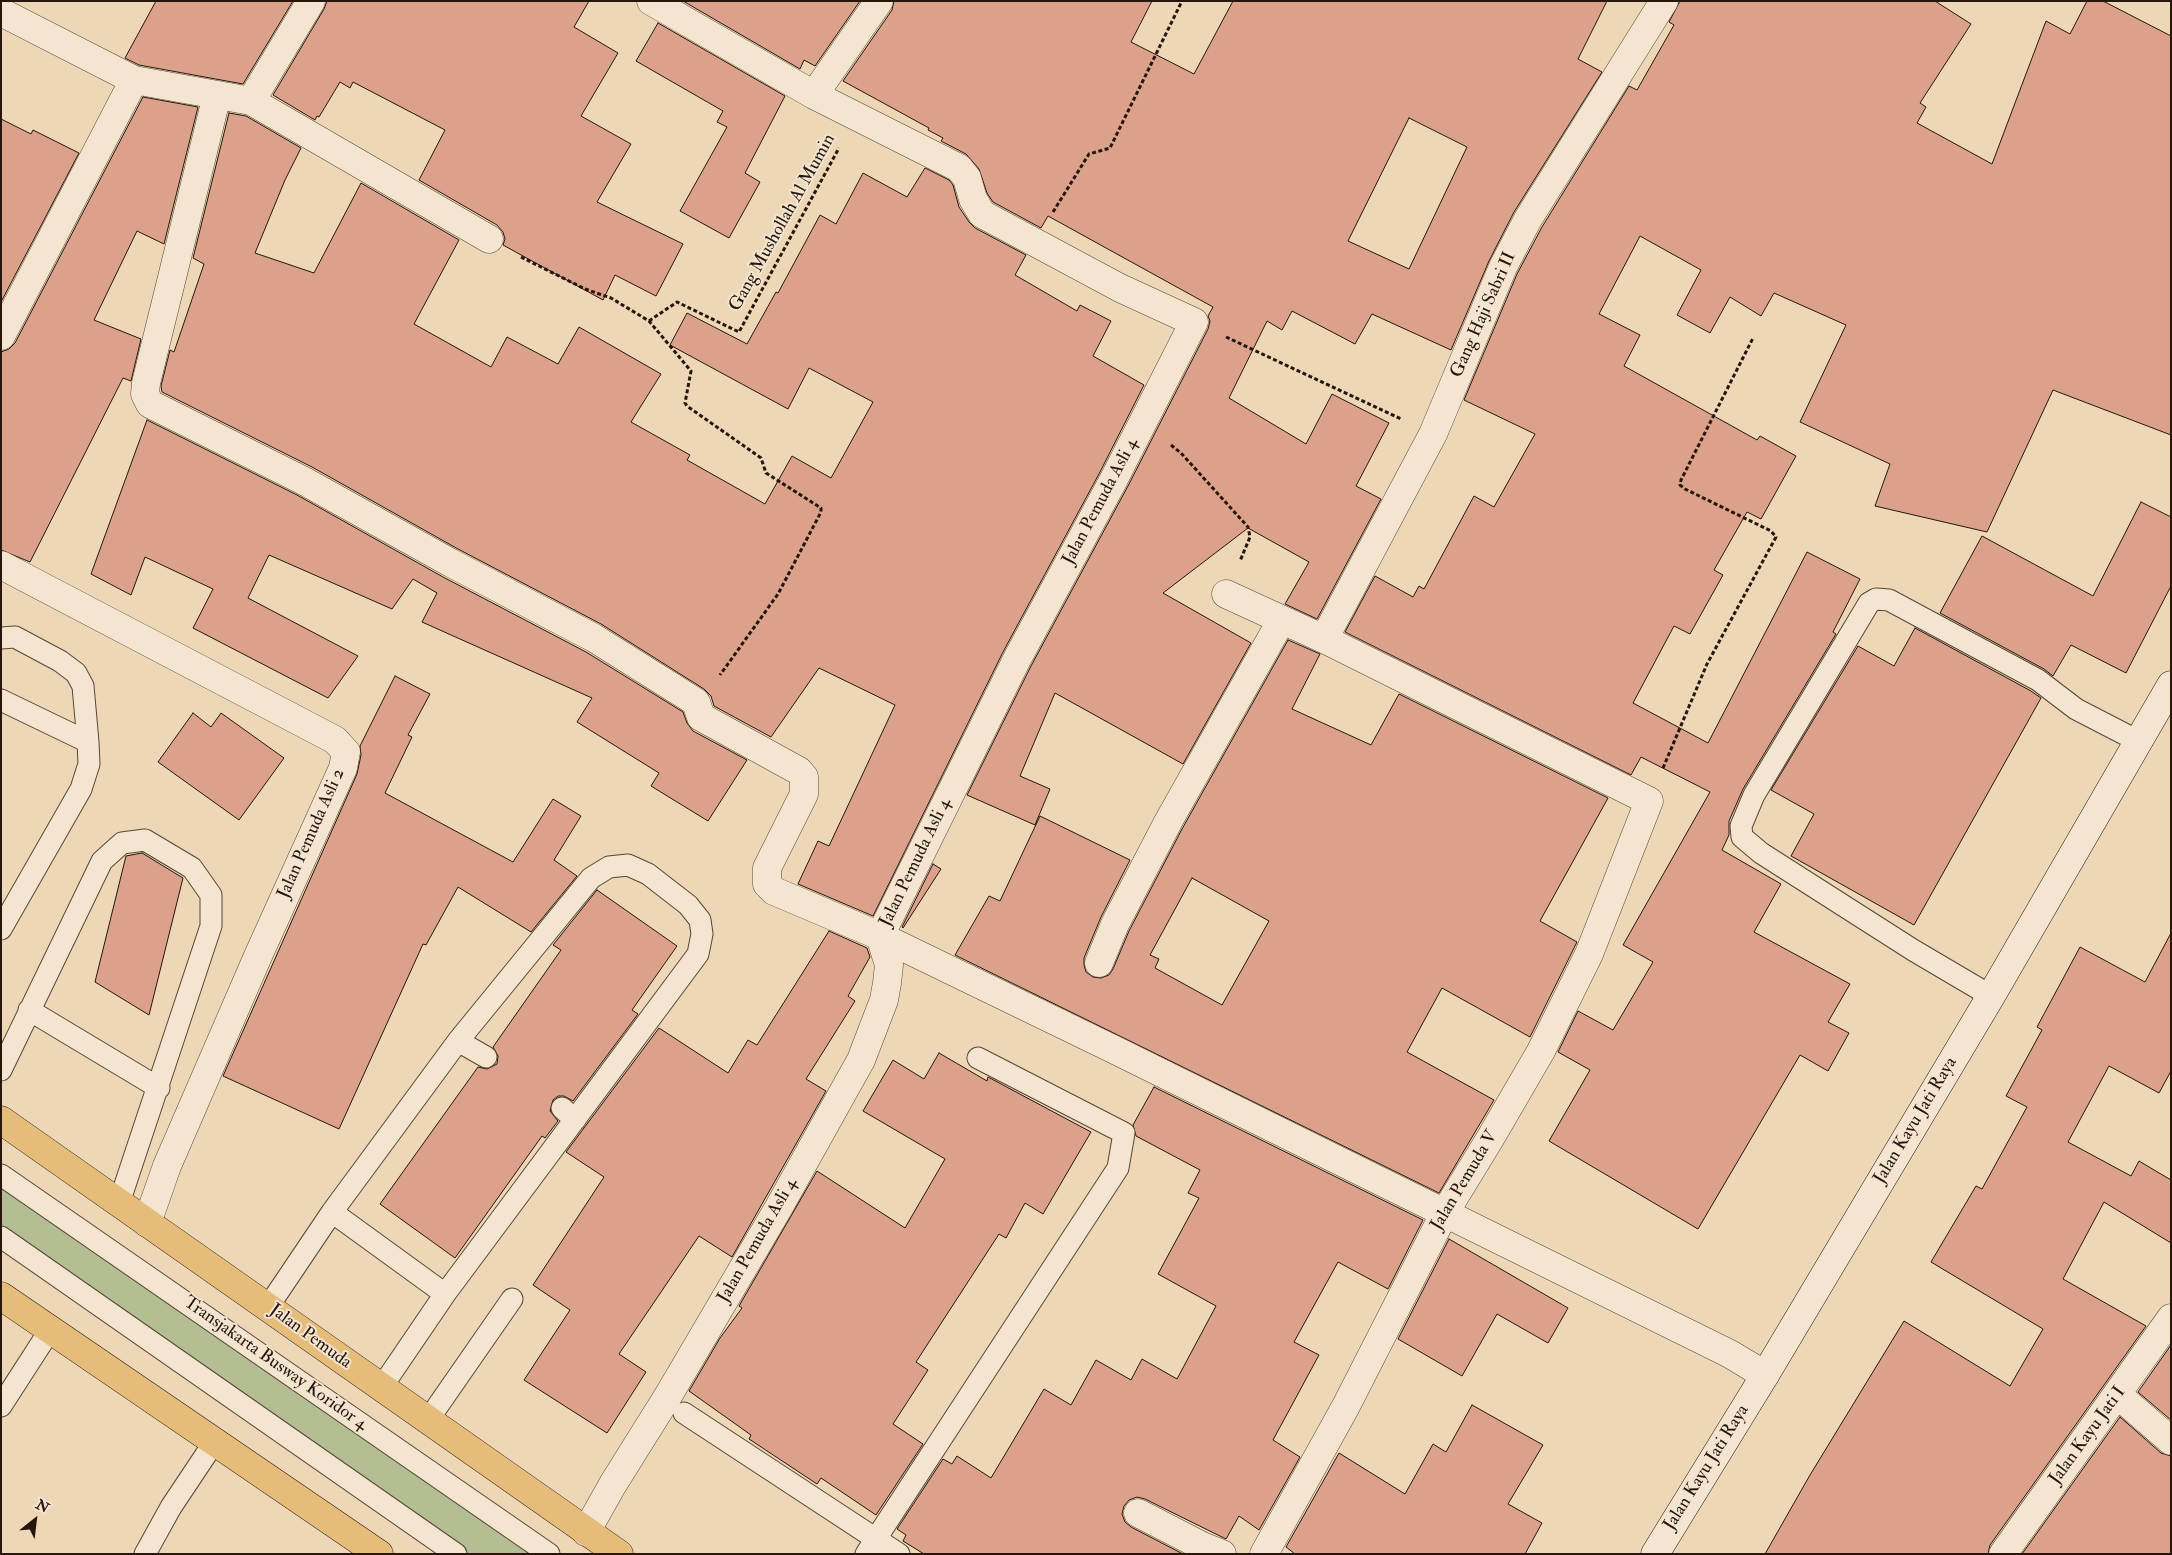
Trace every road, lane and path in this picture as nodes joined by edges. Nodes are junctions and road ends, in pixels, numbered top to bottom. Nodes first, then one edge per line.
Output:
1 (311, 1) edge
2 (651, 1) edge
3 (879, 1) edge
4 (1182, 1) edge
5 (1664, 1) edge
6 (9, 10) edge
7 (134, 80) junction
8 (217, 95) junction
9 (814, 95) junction
10 (251, 101) junction
11 (857, 116) junction
12 (489, 240) joint
13 (1034, 242) junction
14 (649, 321) junction
15 (1194, 322) junction
16 (1, 336) edge
17 (1753, 338) dead end
18 (1140, 427) junction
19 (1433, 434) junction
20 (1, 565) edge
21 (1226, 594) joint
22 (1281, 620) junction
23 (1, 638) edge
24 (1324, 639) junction
25 (2171, 685) edge
26 (1, 700) edge
27 (698, 705) junction
28 (88, 742) junction
29 (2138, 742) junction
30 (1649, 801) junction
31 (1, 929) edge
32 (880, 936) junction
33 (1099, 963) dead end
34 (1991, 996) junction
35 (29, 1010) junction
36 (458, 1040) junction
37 (486, 1056) dead end
38 (978, 1058) dead end
39 (1, 1070) edge
40 (159, 1088) junction
41 (1, 1120) edge
42 (1, 1175) edge
43 (119, 1203) junction
44 (332, 1212) junction
45 (1444, 1214) junction
46 (148, 1223) junction
47 (1, 1237) edge
48 (445, 1294) junction
49 (1, 1296) edge
50 (512, 1299) dead end
51 (268, 1307) junction
52 (2171, 1318) edge
53 (50, 1330) junction
54 (1764, 1375) junction
55 (381, 1388) junction
56 (2118, 1395) junction
57 (1, 1406) edge
58 (684, 1413) dead end
59 (428, 1420) junction
60 (215, 1441) junction
61 (2171, 1441) edge
62 (1138, 1513) dead end
63 (586, 1532) junction
64 (871, 1546) edge
65 (145, 1554) edge
66 (379, 1554) edge
67 (456, 1554) edge
68 (549, 1554) edge
69 (619, 1554) edge
70 (899, 1554) edge
71 (1222, 1554) edge
72 (1264, 1554) edge
73 (1655, 1554) edge
74 (2004, 1554) edge

1 - 10 street
2 - 9 street
3 - 9 street
4 - 13 path
5 - 19 street, Gang Haji Sabri II
6 - 7 street
7 - 8 street
7 - 16 street
8 - 10 street
8 - 27 street
9 - 11 street
10 - 12 street
11 - 13 street
11 - 14 path, Gang Mushollah Al Mumin
12 - 14 path
13 - 15 street
14 - 27 path
15 - 18 street, Jalan Pemuda Asli 4
15 - 19 path
17 - 30 path
18 - 21 path
18 - 32 street, Jalan Pemuda Asli 4
19 - 24 street, Gang Haji Sabri II
20 - 46 street, Jalan Pemuda Asli 2
21 - 22 street
22 - 24 street
22 - 33 street
23 - 28 lane
24 - 30 street
25 - 29 street, Jalan Kayu Jati Raya
26 - 28 lane
27 - 32 street
28 - 31 lane
29 - 34 street, Jalan Kayu Jati Raya
29 - 34 lane
30 - 45 street, Jalan Pemuda V
32 - 45 street
32 - 63 street, Jalan Pemuda Asli 4
34 - 54 street, Jalan Kayu Jati Raya
35 - 39 lane
35 - 40 lane
35 - 40 lane
36 - 37 lane
36 - 44 lane
36 - 48 lane
38 - 64 lane
40 - 43 lane
41 - 43 main road, Jalan Pemuda
42 - 68 lane, Transjakarta Busway Koridor 4
43 - 46 main road, Jalan Pemuda
44 - 48 lane
44 - 51 lane
45 - 54 street
45 - 72 street, Jalan Pemuda V
46 - 51 main road, Jalan Pemuda
47 - 67 lane
48 - 55 lane
49 - 53 main road
50 - 59 lane
51 - 55 main road, Jalan Pemuda
52 - 56 street, Jalan Kayu Jati I
53 - 57 lane
53 - 60 main road
54 - 73 street, Jalan Kayu Jati Raya
55 - 59 main road, Jalan Pemuda
56 - 61 street
56 - 74 street, Jalan Kayu Jati I
58 - 64 lane
59 - 63 main road, Jalan Pemuda
60 - 65 lane
60 - 66 main road
62 - 71 street
63 - 69 main road, Jalan Pemuda
64 - 70 lane

